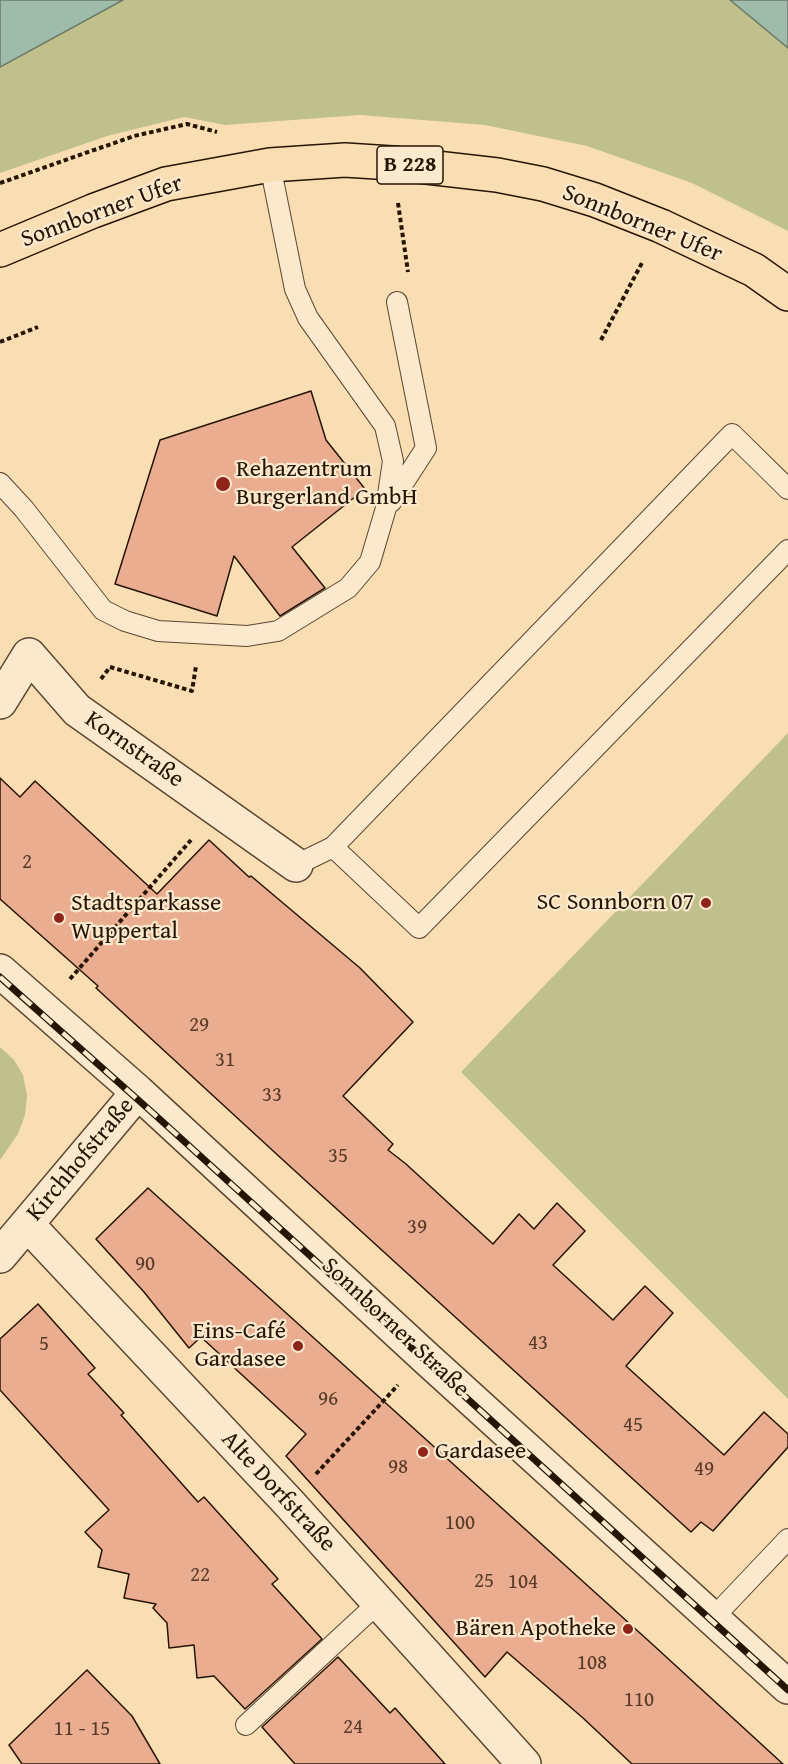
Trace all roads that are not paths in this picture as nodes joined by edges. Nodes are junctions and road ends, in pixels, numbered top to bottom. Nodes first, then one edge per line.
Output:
1 (270, 165) junction
2 (9, 246) edge
3 (788, 294) edge
4 (397, 302) dead end
5 (0, 483) edge
6 (788, 489) edge
7 (386, 508) junction
8 (788, 550) edge
9 (0, 702) edge
10 (333, 847) junction
11 (296, 865) joint
12 (0, 971) edge
13 (138, 1092) junction
14 (27, 1224) junction
15 (0, 1256) edge
16 (788, 1539) edge
17 (378, 1603) junction
18 (713, 1618) junction
19 (788, 1687) edge
20 (246, 1725) dead end
21 (524, 1764) edge

1 - 2 main road, Sonnborner Ufer / B 228
1 - 3 main road, Sonnborner Ufer / B 228
1 - 7 lane
4 - 7 lane
5 - 7 lane
6 - 10 lane
8 - 10 lane
9 - 11 street, Kornstraße
10 - 11 lane
12 - 13 street, Sonnborner Straße
13 - 14 street, Kirchhofstraße
13 - 18 street, Sonnborner Straße
14 - 15 street, Kirchhofstraße
14 - 17 street, Alte Dorfstraße
16 - 18 lane
17 - 20 lane
17 - 21 street, Alte Dorfstraße
18 - 19 street, Sonnborner Straße

